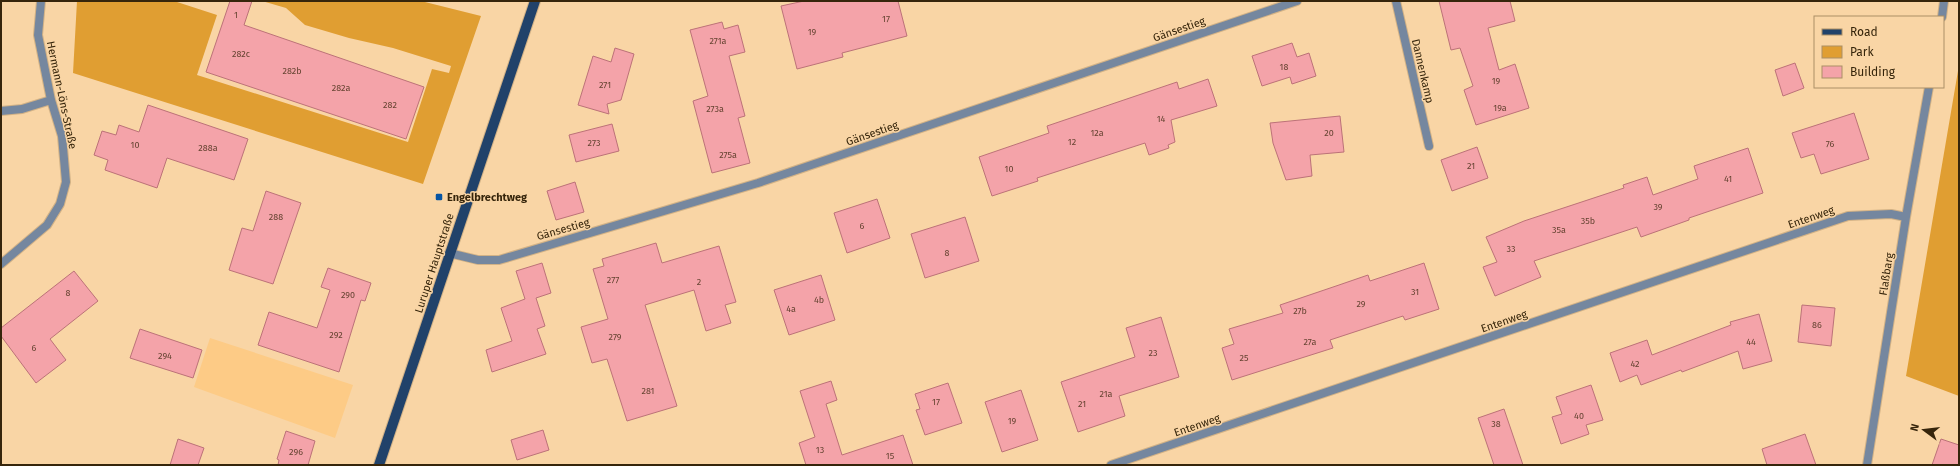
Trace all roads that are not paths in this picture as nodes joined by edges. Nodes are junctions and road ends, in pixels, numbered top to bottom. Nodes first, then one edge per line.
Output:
1 (41, 1) edge
2 (535, 1) edge
3 (1296, 1) edge
4 (1396, 1) edge
5 (1944, 1) edge
6 (1942, 16) edge
7 (1929, 88) edge
8 (51, 100) junction
9 (1, 111) edge
10 (1429, 146) dead end
11 (1906, 217) junction
12 (450, 253) junction
13 (1, 264) edge
14 (379, 465) edge
15 (1111, 465) edge
16 (1867, 465) edge

1 - 8 street, Hermann-Löns-Straße
2 - 12 main road, Luruper Hauptstraße
3 - 12 street, Gänsestieg
4 - 10 street, Dannenkamp
5 - 6 street
7 - 11 street, Flaßbarg
8 - 9 street
8 - 13 street, Hermann-Löns-Straße
11 - 15 street, Entenweg
11 - 16 street, Flaßbarg
12 - 14 main road, Luruper Hauptstraße

